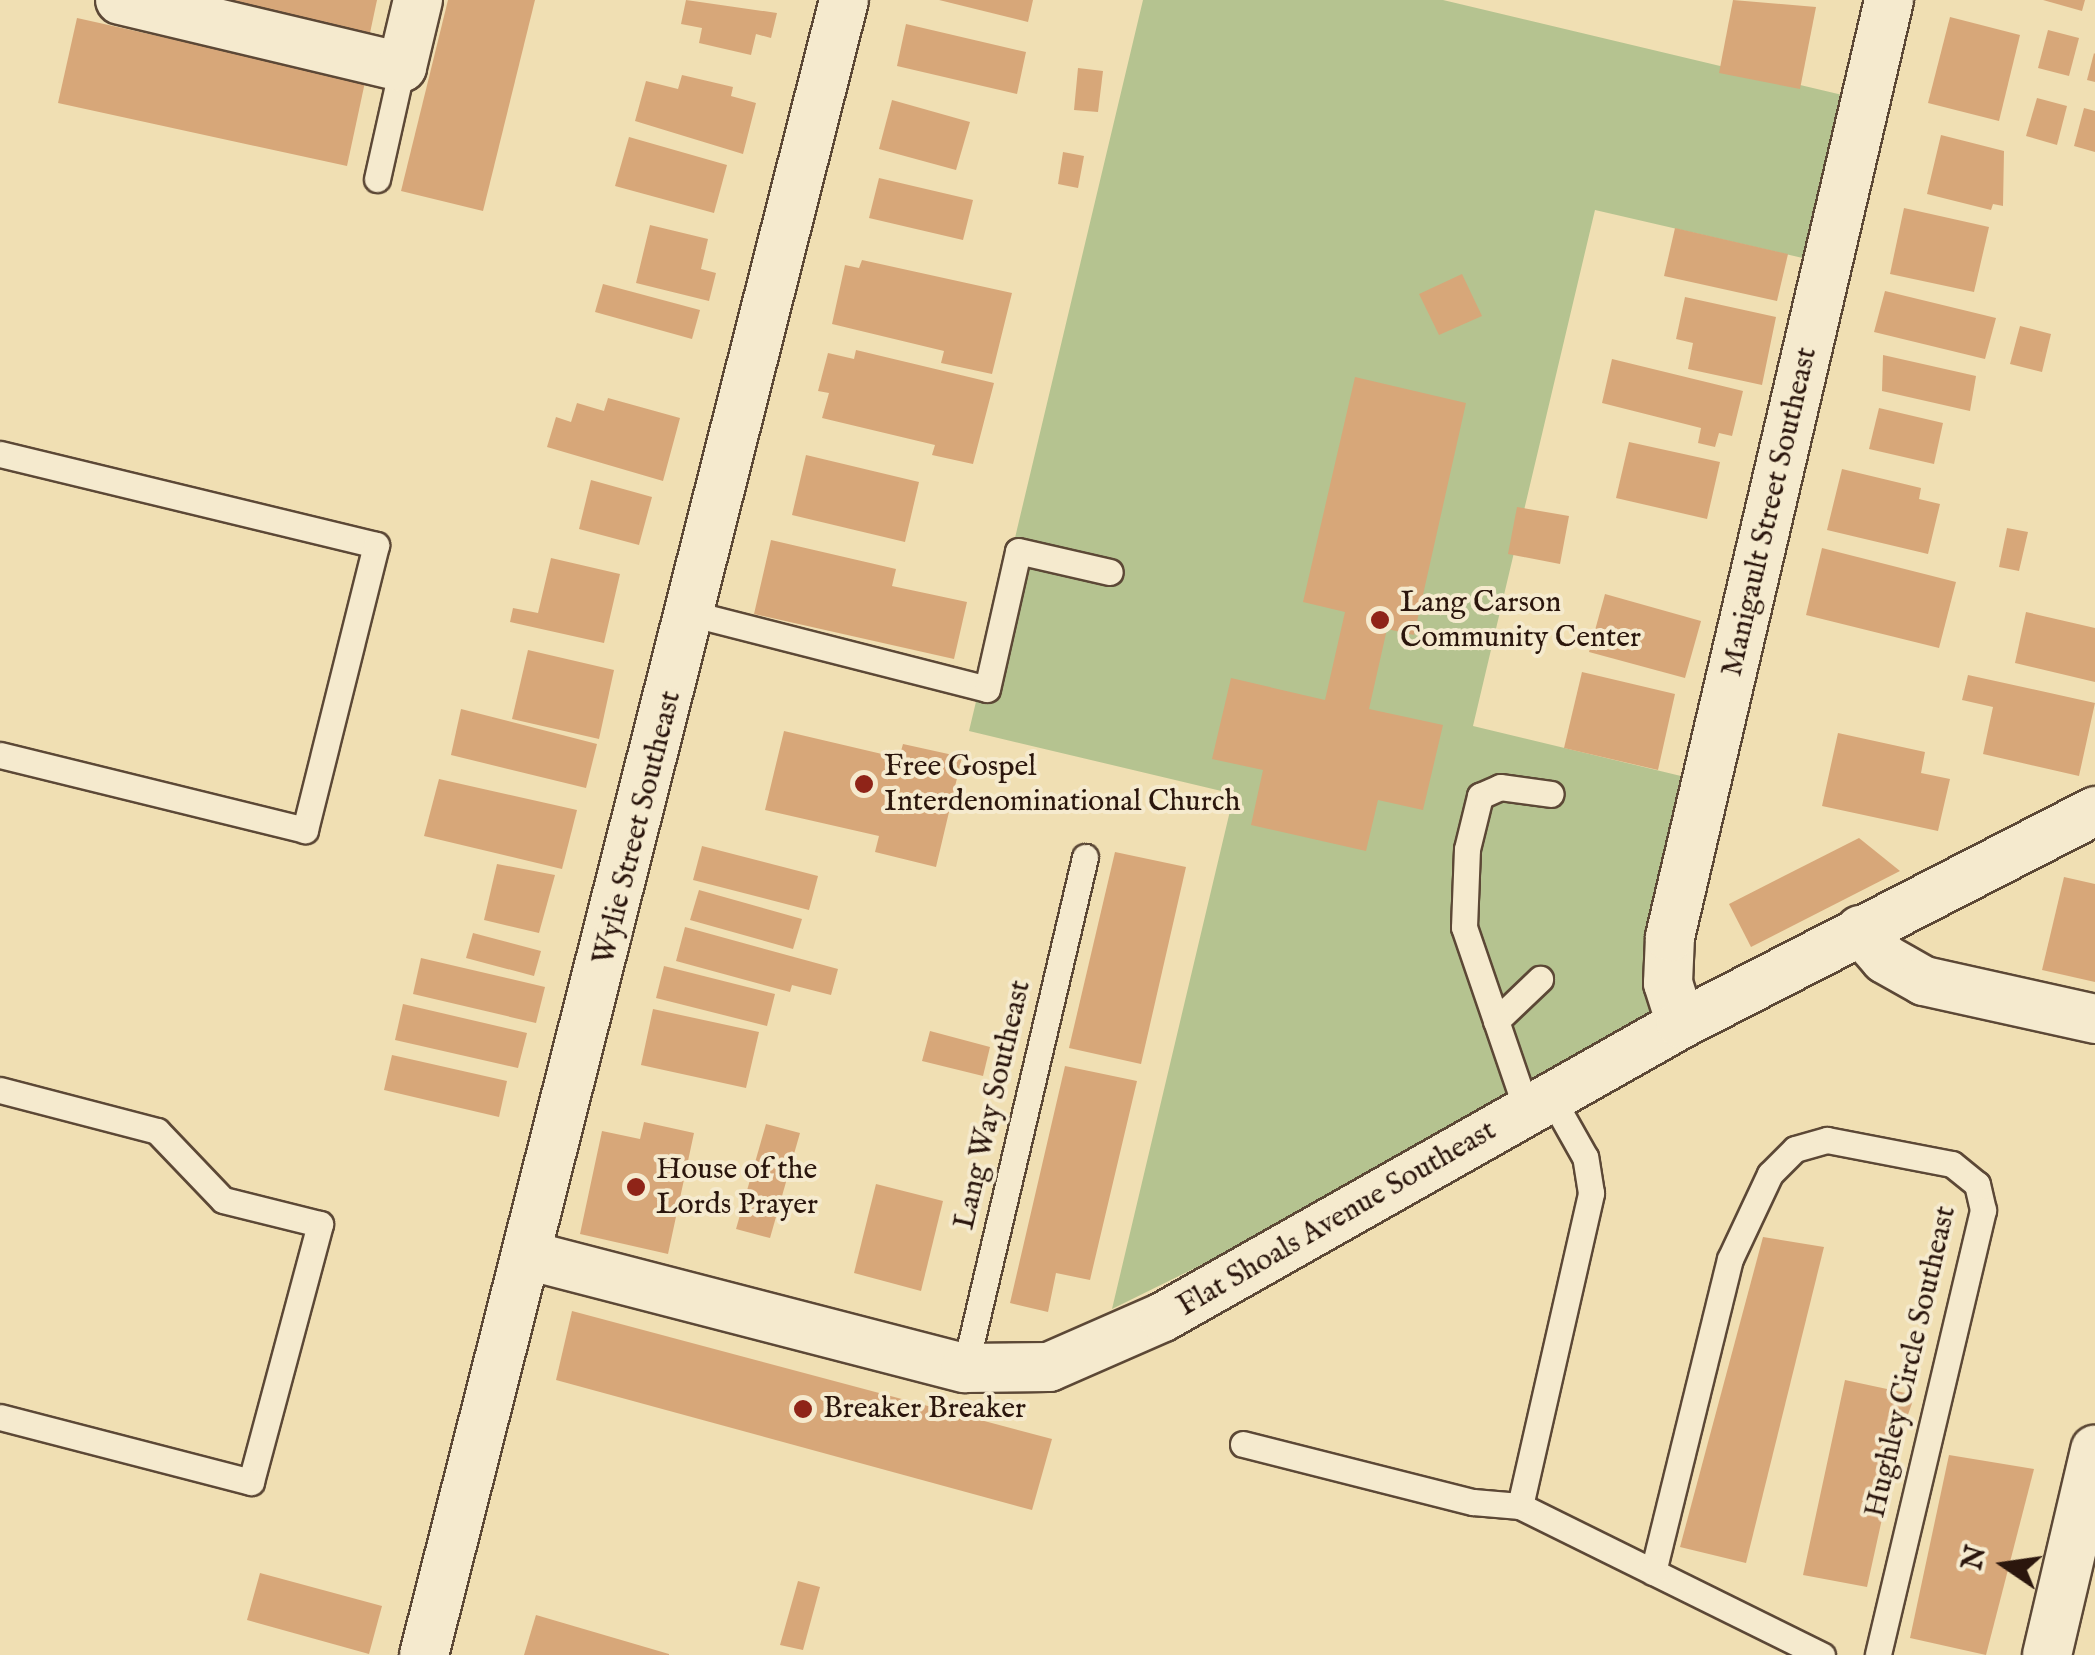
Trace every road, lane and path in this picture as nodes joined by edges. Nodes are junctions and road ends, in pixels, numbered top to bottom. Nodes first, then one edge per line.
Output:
1 (120, 0) edge
2 (418, 0) edge
3 (844, 0) edge
4 (1889, 0) edge
5 (402, 67) junction
6 (377, 179) dead end
7 (0, 454) edge
8 (1110, 572) dead end
9 (693, 614) junction
10 (0, 755) edge
11 (1551, 794) dead end
12 (2095, 810) edge
13 (1085, 857) dead end
14 (1860, 930) junction
15 (1540, 979) dead end
16 (2095, 1019) edge
17 (1496, 1021) junction
18 (1680, 1024) junction
19 (0, 1090) edge
20 (1539, 1104) junction
21 (527, 1255) junction
22 (965, 1368) junction
23 (0, 1417) edge
24 (1244, 1444) dead end
25 (2095, 1450) edge
26 (1520, 1506) junction
27 (1653, 1572) junction
28 (2079, 1595) edge
29 (424, 1655) edge
30 (1822, 1655) edge
31 (1878, 1655) edge
32 (2047, 1655) edge

1 - 5 street
2 - 5 street
3 - 9 street, Wylie Street Southeast
4 - 18 street, Manigault Street Southeast
5 - 6 lane
7 - 10 lane
8 - 9 lane
9 - 21 street, Wylie Street Southeast
11 - 17 lane
12 - 14 street, Flat Shoals Avenue Southeast
13 - 22 lane, Lang Way Southeast
14 - 16 street
14 - 18 street, Flat Shoals Avenue Southeast
15 - 17 lane
17 - 20 lane
18 - 20 street, Flat Shoals Avenue Southeast
19 - 23 lane
20 - 22 street, Flat Shoals Avenue Southeast
20 - 26 lane
21 - 22 street, Flat Shoals Avenue Southeast
21 - 29 street, Wylie Street Southeast
24 - 26 lane
25 - 28 street
26 - 27 lane
27 - 30 lane
27 - 31 lane, Hughley Circle Southeast
28 - 32 street

